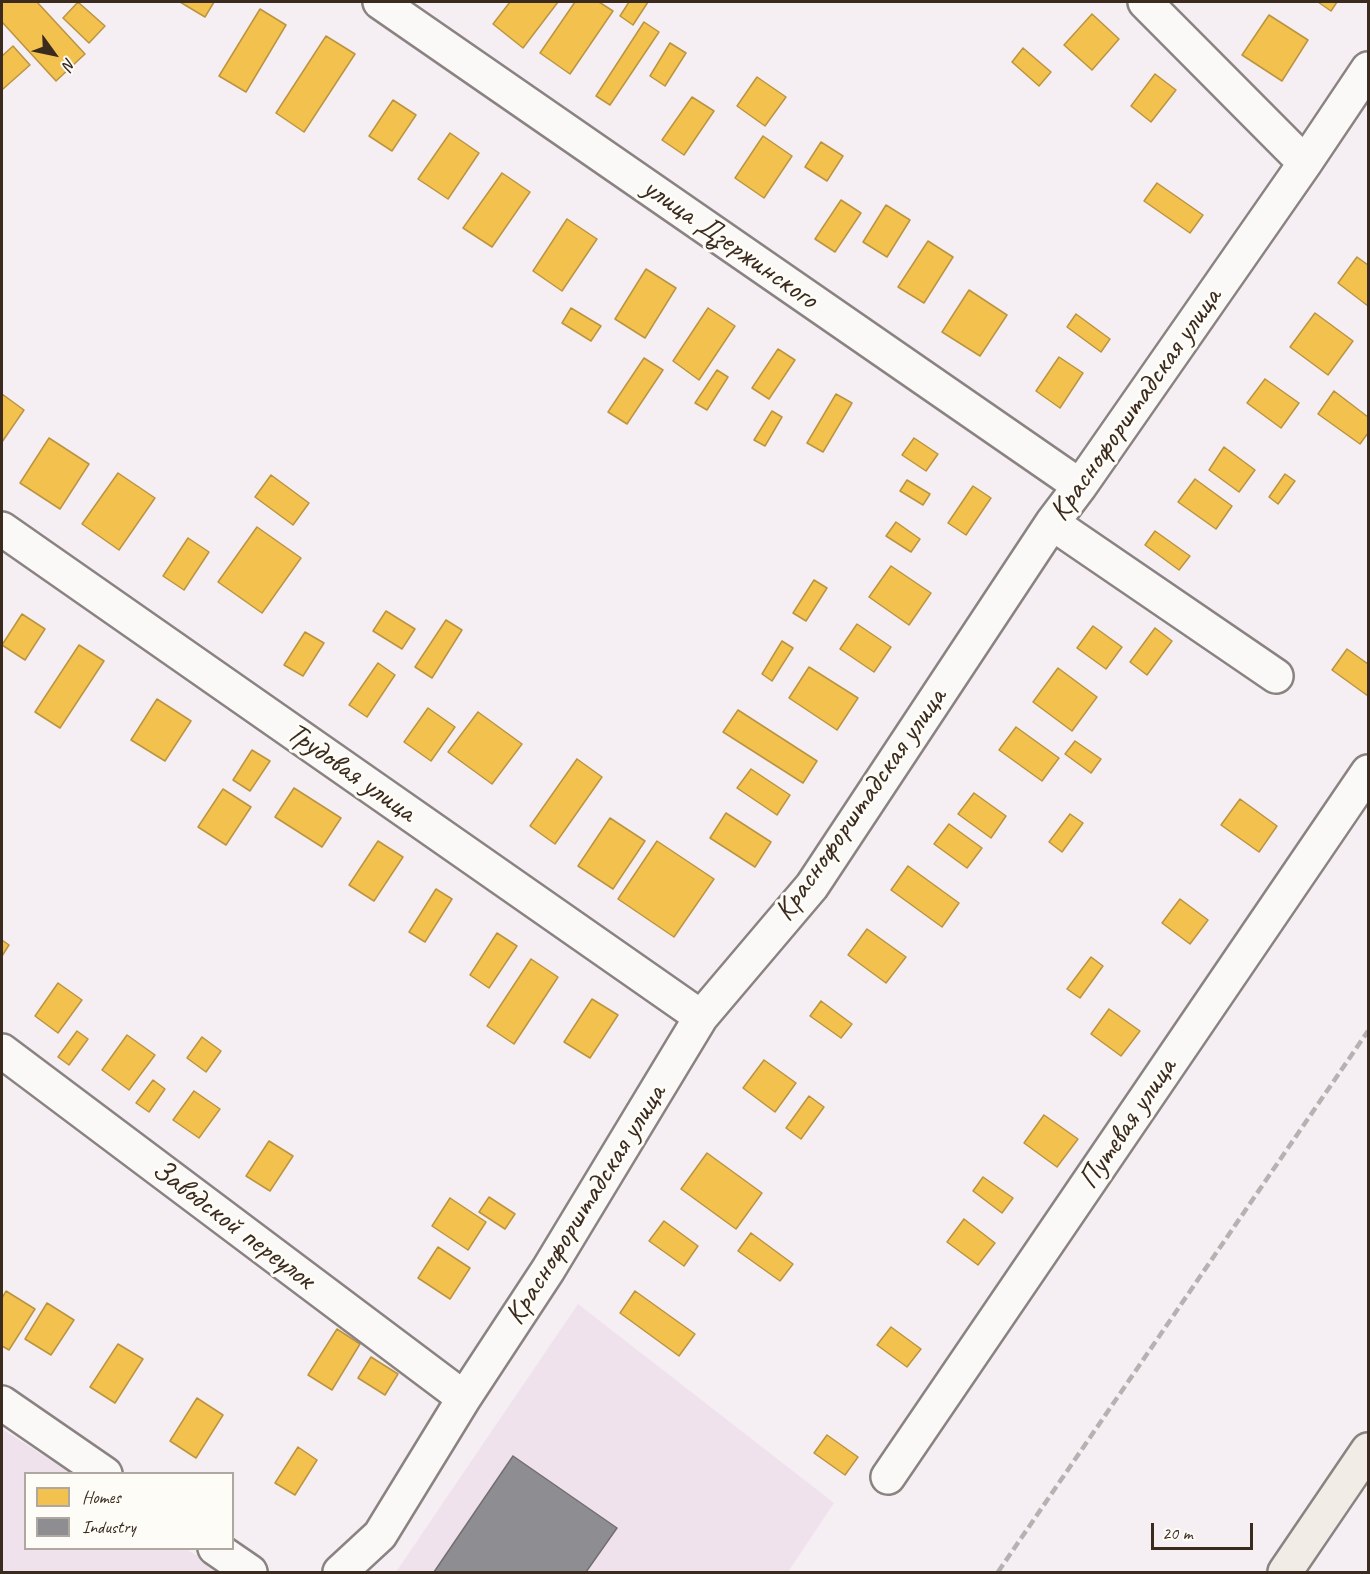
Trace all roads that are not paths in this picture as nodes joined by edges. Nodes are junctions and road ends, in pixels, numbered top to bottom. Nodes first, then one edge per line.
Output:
1 (380, 2) edge
2 (1145, 2) edge
3 (1368, 69) edge
4 (1305, 163) junction
5 (1080, 486) junction
6 (1052, 523) junction
7 (2, 529) edge
8 (1276, 676) dead end
9 (1368, 772) edge
10 (701, 1017) junction
11 (2, 1051) edge
12 (464, 1398) junction
13 (2, 1403) edge
14 (1368, 1450) edge
15 (104, 1472) edge
16 (888, 1477) dead end
17 (218, 1550) edge
18 (250, 1572) edge
19 (340, 1572) edge
20 (1285, 1572) edge

1 - 5 street, улица Дзержинского
2 - 4 street
3 - 4 street, Краснофорштадская улица
4 - 5 street, Краснофорштадская улица
5 - 6 street, Краснофорштадская улица
6 - 8 street
6 - 10 street, Краснофорштадская улица
7 - 10 street, Трудовая улица
9 - 16 street, Путевая улица
10 - 12 street, Краснофорштадская улица
11 - 12 street, Заводской переулок
12 - 19 street, Краснофорштадская улица
13 - 15 street
14 - 20 main road
17 - 18 street

